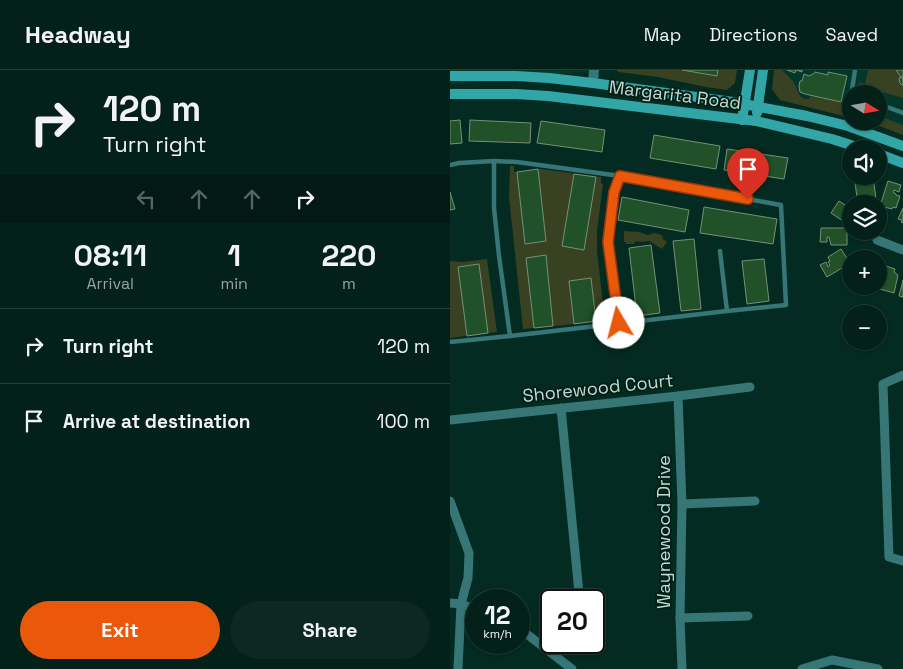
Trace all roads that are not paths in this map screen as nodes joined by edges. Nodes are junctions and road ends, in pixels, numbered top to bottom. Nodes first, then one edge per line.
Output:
1 (594, 70) edge
2 (750, 70) edge
3 (763, 70) edge
4 (855, 70) edge
5 (450, 76) edge
6 (593, 83) junction
7 (853, 85) edge
8 (450, 94) edge
9 (745, 104) junction
10 (758, 107) junction
11 (888, 107) edge
12 (903, 113) edge
13 (742, 120) junction
14 (756, 121) junction
15 (842, 142) edge
16 (903, 146) edge
17 (887, 157) edge
18 (494, 161) junction
19 (903, 163) edge
20 (450, 165) edge
21 (620, 176) junction
22 (877, 240) dead end
23 (720, 250) dead end
24 (903, 250) edge
25 (727, 311) junction
26 (619, 323) junction
27 (510, 336) junction
28 (450, 342) edge
29 (903, 375) edge
30 (750, 387) dead end
31 (678, 396) junction
32 (561, 408) junction
33 (450, 420) edge
34 (450, 501) edge
35 (755, 501) dead end
36 (682, 504) junction
37 (903, 561) edge
38 (579, 589) edge
39 (450, 603) edge
40 (461, 604) junction
41 (465, 606) edge
42 (748, 616) dead end
43 (680, 618) junction
44 (530, 637) edge
45 (458, 669) edge
46 (572, 669) edge
47 (682, 669) edge
48 (802, 669) edge
49 (878, 669) edge

1 - 6 street
2 - 9 main road
3 - 10 main road
4 - 7 lane
5 - 6 main road, Margarita Road
6 - 9 main road, Margarita Road
8 - 13 main road, Margarita Road
9 - 10 main road, Margarita Road
9 - 13 main road
10 - 14 main road
10 - 16 main road, Margarita Road
11 - 12 lane
13 - 14 main road, Margarita Road
14 - 15 main road, Margarita Road
17 - 19 main road
18 - 20 lane
18 - 21 lane
18 - 27 lane
21 - 25 lane
21 - 26 lane
22 - 24 street
23 - 25 lane
25 - 26 lane
26 - 27 lane
27 - 28 lane
29 - 37 street
30 - 31 street, Shorewood Court
31 - 32 street, Shorewood Court
31 - 36 street, Waynewood Drive
32 - 33 street, Shorewood Court
32 - 38 street
34 - 40 street
35 - 36 street
36 - 43 street, Waynewood Drive
39 - 40 street
40 - 41 street
40 - 45 street
42 - 43 street
43 - 47 street, Waynewood Drive
44 - 46 street
48 - 49 street

